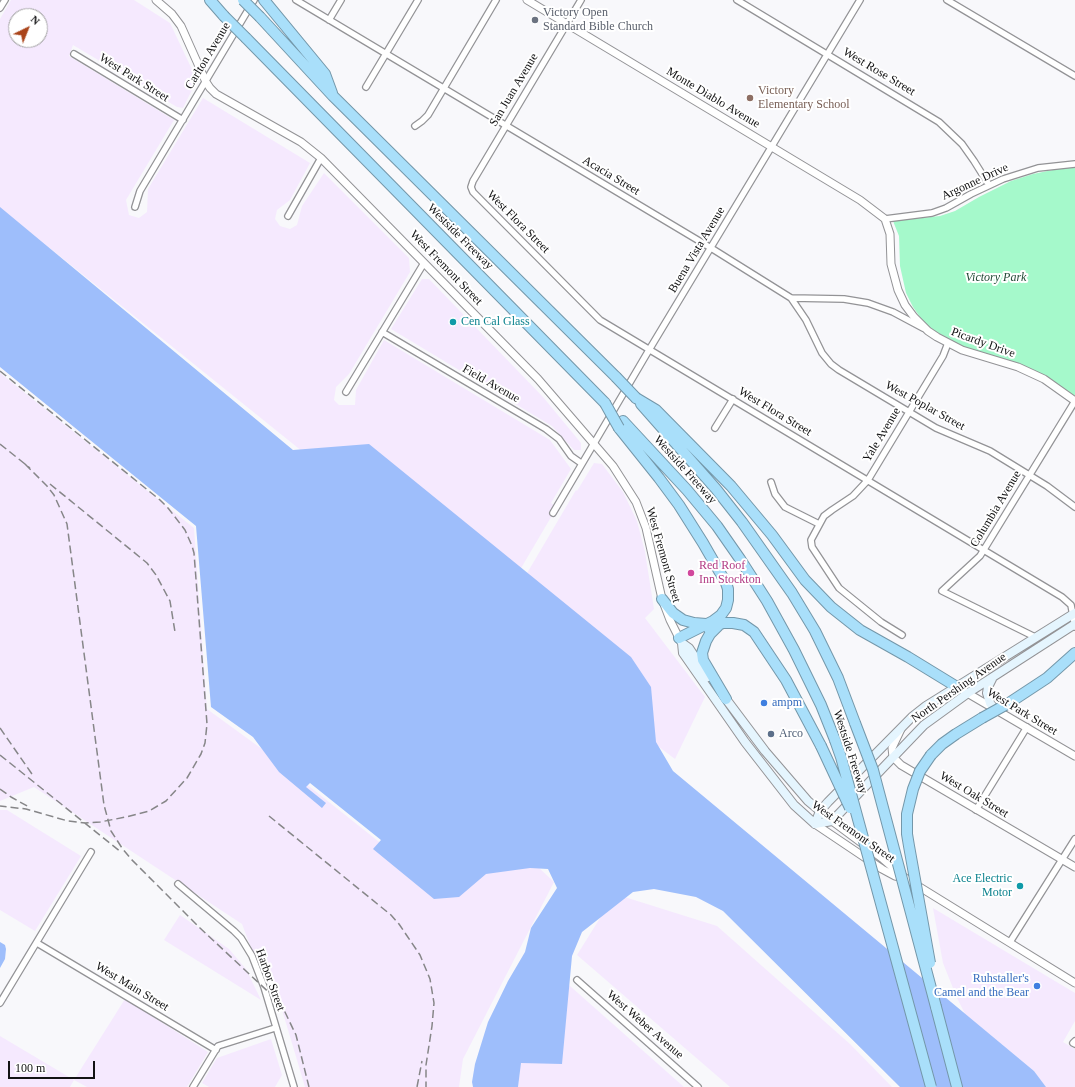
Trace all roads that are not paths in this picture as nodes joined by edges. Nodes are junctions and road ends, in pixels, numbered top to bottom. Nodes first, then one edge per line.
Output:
1 (5, 0) edge
2 (156, 0) edge
3 (210, 0) edge
4 (243, 0) edge
5 (254, 0) edge
6 (296, 0) edge
7 (341, 0) edge
8 (418, 0) edge
9 (496, 0) edge
10 (526, 0) edge
11 (581, 0) edge
12 (736, 0) edge
13 (860, 0) edge
14 (947, 0) edge
15 (265, 2) edge
16 (0, 8) edge
17 (329, 20) junction
18 (566, 24) junction
19 (74, 54) dead end
20 (386, 54) junction
21 (828, 54) junction
22 (1075, 76) edge
23 (206, 82) junction
24 (366, 87) dead end
25 (443, 88) junction
26 (333, 96) junction
27 (183, 120) junction
28 (415, 126) dead end
29 (506, 126) junction
30 (773, 147) junction
31 (321, 158) junction
32 (1075, 164) edge
33 (989, 185) junction
34 (473, 192) joint
35 (135, 207) dead end
36 (288, 216) dead end
37 (885, 219) junction
38 (711, 248) junction
39 (424, 263) junction
40 (791, 298) junction
41 (928, 331) junction
42 (382, 332) junction
43 (948, 343) junction
44 (649, 350) junction
45 (346, 392) dead end
46 (636, 398) junction
47 (733, 399) junction
48 (1075, 401) edge
49 (910, 412) junction
50 (621, 424) junction
51 (715, 428) dead end
52 (593, 444) junction
53 (581, 463) junction
54 (1030, 475) junction
55 (868, 480) junction
56 (771, 482) dead end
57 (1075, 507) edge
58 (553, 513) dead end
59 (819, 524) junction
60 (985, 550) junction
61 (662, 599) junction
62 (1074, 614) edge
63 (723, 623) junction
64 (706, 624) junction
65 (1075, 626) edge
66 (902, 635) dead end
67 (1035, 637) junction
68 (680, 640) junction
69 (1075, 653) edge
70 (1004, 670) junction
71 (992, 677) junction
72 (957, 687) junction
73 (968, 693) junction
74 (726, 699) junction
75 (993, 707) junction
76 (726, 714) junction
77 (740, 718) junction
78 (903, 725) junction
79 (1027, 727) junction
80 (1075, 756) edge
81 (893, 757) junction
82 (976, 810) junction
83 (820, 811) junction
84 (832, 821) junction
85 (815, 824) junction
86 (862, 836) junction
87 (1075, 839) edge
88 (92, 852) dead end
89 (1062, 859) junction
90 (1075, 867) edge
91 (905, 878) junction
92 (178, 884) dead end
93 (1010, 942) junction
94 (37, 943) junction
95 (577, 980) dead end
96 (1075, 983) edge
97 (0, 1003) edge
98 (936, 1007) junction
99 (275, 1028) junction
100 (216, 1050) junction
101 (193, 1087) edge
102 (294, 1087) edge
103 (698, 1087) edge
104 (931, 1087) edge
105 (957, 1087) edge

1 - 16 street
2 - 23 street, West Fremont Street
3 - 50 highway, Westside Freeway, bridge
4 - 26 highway, Westside Freeway, bridge
5 - 23 street, Carlton Avenue
6 - 17 street, Acacia Street
7 - 17 street
8 - 20 street
9 - 25 street
10 - 18 street, Monte Diablo Avenue
11 - 18 street, San Juan Avenue
12 - 21 street, West Rose Street
13 - 21 street, Buena Vista Avenue
14 - 22 street
15 - 26 highway
17 - 20 street, Acacia Street
18 - 29 street, San Juan Avenue
18 - 30 street, Monte Diablo Avenue
19 - 27 street, West Park Street
20 - 24 street
20 - 25 street, Acacia Street
21 - 30 street, Buena Vista Avenue
21 - 33 street, West Rose Street
23 - 27 street, Carlton Avenue
23 - 31 street, West Fremont Street
25 - 28 street
25 - 29 street, Acacia Street
26 - 46 highway, Westside Freeway, bridge
27 - 35 street, Carlton Avenue
29 - 34 street, San Juan Avenue
29 - 38 street, Acacia Street
30 - 37 street, Monte Diablo Avenue
30 - 38 street, Buena Vista Avenue
31 - 36 street
31 - 39 street, West Fremont Street
32 - 33 street, Argonne Drive
33 - 37 street, Argonne Drive
34 - 44 street, West Flora Street
37 - 41 street, Picardy Drive
38 - 40 street, Acacia Street
38 - 44 street, Buena Vista Avenue
39 - 42 street
39 - 52 street, West Fremont Street
40 - 41 street
40 - 49 street, West Poplar Street
41 - 43 street, Picardy Drive
42 - 45 street
42 - 53 street, Field Avenue
43 - 48 street, Picardy Drive
43 - 49 street, Yale Avenue
44 - 47 street, West Flora Street
44 - 52 street, Buena Vista Avenue
46 - 72 highway
46 - 98 highway, Westside Freeway, bridge
47 - 51 street
47 - 55 street, West Flora Street
48 - 54 street, Columbia Avenue
49 - 54 street, West Poplar Street
49 - 55 street, Yale Avenue
50 - 64 highway
50 - 86 highway, Westside Freeway, bridge
52 - 53 street, Buena Vista Avenue
52 - 61 street, West Fremont Street
53 - 58 street, Buena Vista Avenue
54 - 57 street, West Poplar Street
54 - 60 street, Columbia Avenue
55 - 59 street, Yale Avenue
55 - 60 street, West Flora Street
56 - 59 street
59 - 66 street
60 - 62 street, West Flora Street
60 - 67 street, Columbia Avenue
61 - 64 highway
61 - 68 street, West Fremont Street
62 - 65 street, West Flora Street
62 - 67 main road, North Pershing Avenue
63 - 68 highway
63 - 74 highway
63 - 86 highway, bridge
64 - 68 highway
65 - 70 main road, North Pershing Avenue
67 - 70 main road
67 - 72 main road, North Pershing Avenue
68 - 74 main road, West Fremont Street
68 - 76 main road, West Fremont Street
69 - 98 highway, bridge
70 - 71 main road, North Pershing Avenue
71 - 73 main road, North Pershing Avenue
71 - 75 main road
72 - 73 street, West Park Street
72 - 78 main road, North Pershing Avenue
73 - 75 street, West Park Street
73 - 81 main road, North Pershing Avenue
74 - 77 main road, West Fremont Street
75 - 79 street, West Park Street
76 - 77 main road
76 - 85 main road, West Fremont Street
77 - 83 main road, West Fremont Street
78 - 81 street
78 - 83 main road, North Pershing Avenue
79 - 80 street, West Park Street
79 - 82 street
81 - 82 street, West Oak Street
81 - 84 main road, North Pershing Avenue
82 - 89 street, West Oak Street
83 - 84 main road, West Fremont Street
83 - 85 main road, North Pershing Avenue
84 - 85 main road
84 - 91 street, West Fremont Street
85 - 91 street, West Fremont Street
86 - 104 highway, Westside Freeway, bridge
87 - 89 street
88 - 94 street
89 - 90 street, West Oak Street
89 - 93 street
91 - 93 street, West Fremont Street
92 - 99 street, Harbor Street
93 - 96 street, West Fremont Street
94 - 97 street
94 - 100 street, West Main Street
95 - 103 street, West Weber Avenue
98 - 105 highway, Westside Freeway
99 - 100 street
99 - 102 street, Harbor Street
100 - 101 street

